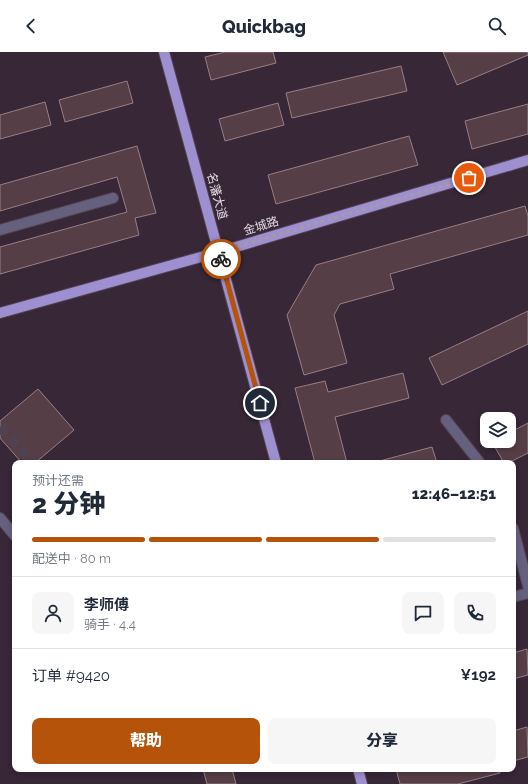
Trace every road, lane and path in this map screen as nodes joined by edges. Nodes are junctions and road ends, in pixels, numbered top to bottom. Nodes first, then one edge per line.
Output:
1 (164, 52) edge
2 (528, 160) edge
3 (112, 198) dead end
4 (0, 230) edge
5 (219, 252) junction
6 (0, 313) edge
7 (446, 420) dead end
8 (275, 460) edge
9 (478, 460) edge
10 (0, 518) edge
11 (12, 527) edge
12 (516, 540) edge
13 (528, 586) edge
14 (528, 593) edge
15 (516, 596) edge
16 (359, 772) edge
17 (362, 784) edge

1 - 5 main road, 名藩大道
2 - 5 main road, 金城路
3 - 4 street
5 - 6 main road, 金城路
5 - 8 main road, 名藩大道
7 - 9 street
10 - 11 street
12 - 13 street
14 - 15 street
16 - 17 main road

